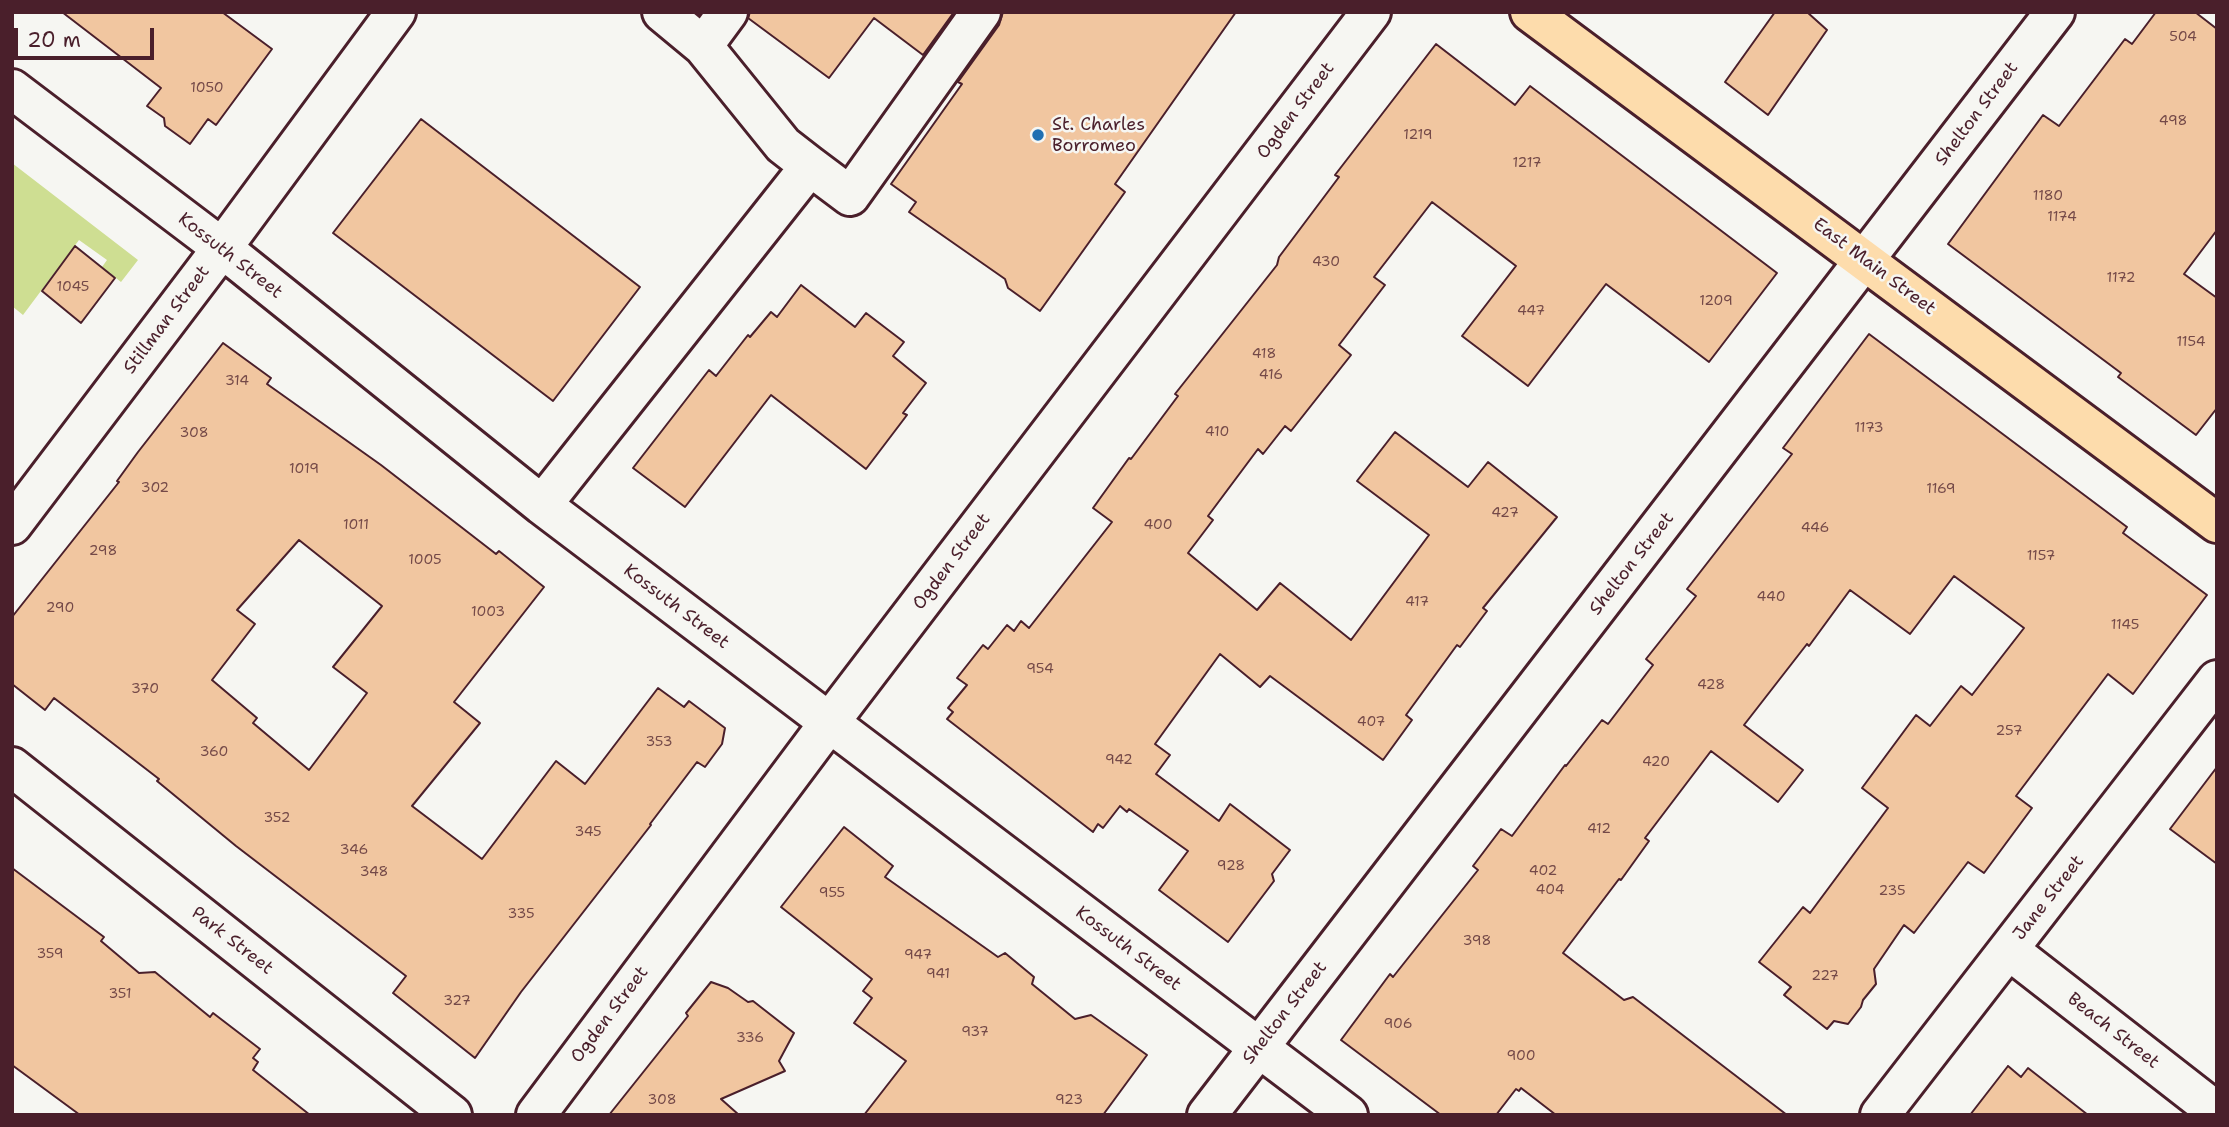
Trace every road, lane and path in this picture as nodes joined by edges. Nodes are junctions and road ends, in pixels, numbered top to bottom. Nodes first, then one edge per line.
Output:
1 (396, 12) edge
2 (662, 12) edge
3 (728, 12) edge
4 (981, 12) edge
5 (1371, 12) edge
6 (1530, 12) edge
7 (2055, 12) edge
8 (704, 46) junction
9 (12, 89) edge
10 (810, 166) junction
11 (222, 248) junction
12 (1866, 260) junction
13 (542, 505) junction
14 (2217, 523) edge
15 (12, 525) edge
16 (2217, 680) edge
17 (829, 723) junction
18 (12, 767) edge
19 (2009, 950) junction
20 (1259, 1048) junction
21 (2217, 1112) edge
22 (452, 1115) edge
23 (536, 1115) edge
24 (1207, 1115) edge
25 (1348, 1115) edge
26 (1881, 1115) edge

1 - 11 street, Stillman Street
2 - 8 street
3 - 8 street
4 - 10 street
5 - 17 street, Ogden Street
6 - 12 main road, East Main Street
7 - 12 street, Shelton Street
8 - 10 street
9 - 11 street, Kossuth Street
10 - 13 street
11 - 13 street, Kossuth Street
11 - 15 street, Stillman Street
12 - 14 main road, East Main Street
12 - 20 street, Shelton Street
13 - 17 street, Kossuth Street
16 - 19 street, Jane Street
17 - 20 street, Kossuth Street
17 - 23 street, Ogden Street
18 - 22 street, Park Street
19 - 21 street, Beach Street
19 - 26 street, Jane Street
20 - 24 street, Shelton Street
20 - 25 street, Kossuth Street

